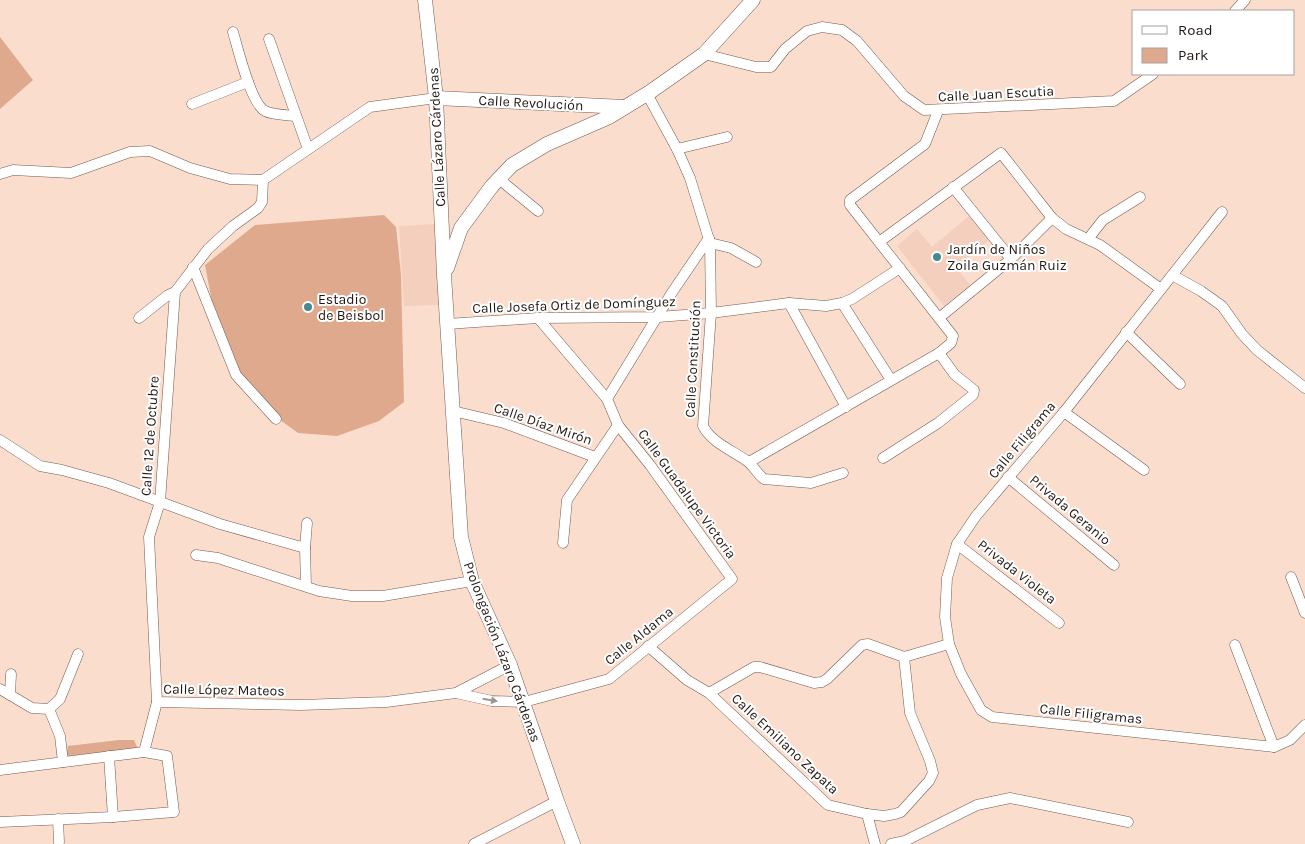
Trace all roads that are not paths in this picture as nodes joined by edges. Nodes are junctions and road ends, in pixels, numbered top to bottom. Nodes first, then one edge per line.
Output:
1 (425, 0) edge
2 (753, 0) edge
3 (1245, 0) edge
4 (1236, 10) edge
5 (233, 32) dead end
6 (269, 39) dead end
7 (704, 54) junction
8 (1152, 75) edge
9 (248, 82) junction
10 (647, 94) junction
11 (436, 98) junction
12 (192, 104) dead end
13 (625, 107) junction
14 (938, 111) junction
15 (296, 116) junction
16 (727, 137) dead end
17 (308, 149) junction
18 (677, 149) junction
19 (0, 174) edge
20 (500, 179) junction
21 (262, 180) junction
22 (953, 187) junction
23 (1140, 197) dead end
24 (538, 211) dead end
25 (1222, 212) dead end
26 (1052, 218) junction
27 (1088, 239) junction
28 (709, 241) junction
29 (878, 242) junction
30 (1011, 259) junction
31 (756, 262) dead end
32 (193, 267) junction
33 (900, 268) junction
34 (444, 275) junction
35 (1172, 275) junction
36 (1160, 289) junction
37 (175, 292) junction
38 (789, 303) junction
39 (842, 303) junction
40 (711, 313) junction
41 (658, 317) junction
42 (139, 318) dead end
43 (538, 318) junction
44 (939, 318) junction
45 (447, 324) junction
46 (1126, 332) junction
47 (939, 353) junction
48 (891, 380) junction
49 (1180, 384) dead end
50 (1305, 388) edge
51 (607, 398) junction
52 (846, 408) junction
53 (453, 411) junction
54 (1064, 412) junction
55 (276, 419) dead end
56 (618, 425) junction
57 (0, 440) edge
58 (595, 457) junction
59 (883, 458) dead end
60 (749, 462) junction
61 (1144, 470) dead end
62 (843, 473) dead end
63 (1008, 477) junction
64 (160, 502) junction
65 (307, 523) dead end
66 (563, 543) dead end
67 (958, 544) junction
68 (305, 548) junction
69 (196, 555) dead end
70 (1114, 565) dead end
71 (1291, 577) dead end
72 (732, 580) joint
73 (472, 581) junction
74 (306, 586) junction
75 (1305, 613) edge
76 (1059, 623) dead end
77 (949, 644) junction
78 (1235, 645) dead end
79 (648, 646) junction
80 (78, 654) dead end
81 (904, 657) junction
82 (510, 665) junction
83 (11, 674) dead end
84 (0, 689) edge
85 (456, 692) junction
86 (709, 693) junction
87 (10, 695) junction
88 (156, 702) junction
89 (524, 702) junction
90 (48, 709) junction
91 (1305, 725) edge
92 (1274, 747) junction
93 (144, 752) junction
94 (110, 756) junction
95 (63, 762) junction
96 (0, 770) edge
97 (557, 802) junction
98 (867, 814) junction
99 (113, 817) junction
100 (58, 819) junction
101 (0, 822) edge
102 (1128, 822) dead end
103 (59, 842) dead end
104 (474, 844) edge
105 (573, 844) edge
106 (875, 844) edge
107 (891, 844) edge

1 - 11 main road, Calle Lázaro Cárdenas
2 - 7 main road, Calle Revolución
3 - 4 street
5 - 9 street
6 - 15 street
7 - 10 main road, Calle Revolución
7 - 14 street, Calle Juan Escutia
8 - 14 street, Calle Juan Escutia
9 - 12 street
9 - 15 street
10 - 13 main road, Calle Revolución
10 - 18 street, Calle Constitución
11 - 13 main road, Calle Revolución
11 - 17 street
11 - 34 main road, Calle Lázaro Cárdenas
13 - 20 main road, Calle Revolución
14 - 29 street
15 - 17 street
16 - 18 street
17 - 21 street
18 - 28 street, Calle Constitución
19 - 21 street
20 - 24 street
20 - 34 main road, Calle Revolución
21 - 32 street
22 - 26 street
22 - 29 street
22 - 30 street
23 - 27 street
25 - 35 street, Calle Filigrama
26 - 27 street
26 - 30 street
27 - 36 street
28 - 31 street
28 - 40 street, Calle Constitución
28 - 41 street
29 - 33 street
30 - 44 street
32 - 37 street
32 - 55 street
33 - 39 street, Calle Josefa Ortiz de Domínguez
33 - 44 street
34 - 45 main road, Prolongación Lázaro Cárdenas
35 - 36 street, Calle Filigrama
35 - 50 street
36 - 46 street, Calle Filigrama
37 - 42 street
37 - 64 street, Calle 12 de Octubre
38 - 39 street, Calle Josefa Ortiz de Domínguez
38 - 40 street, Calle Josefa Ortiz de Domínguez
38 - 52 street
39 - 48 street
40 - 41 street, Calle Josefa Ortiz de Domínguez
40 - 60 street, Calle Constitución
41 - 43 street, Calle Josefa Ortiz de Domínguez
41 - 51 street
43 - 45 street, Calle Josefa Ortiz de Domínguez
43 - 51 street
44 - 47 street
45 - 53 main road, Prolongación Lázaro Cárdenas
46 - 49 street
46 - 54 street, Calle Filigrama
47 - 48 street
47 - 59 street
48 - 52 street
51 - 56 street, Calle Guadalupe Victoria
52 - 60 street
53 - 58 street, Calle Díaz Mirón
53 - 73 main road, Prolongación Lázaro Cárdenas
54 - 61 street
54 - 63 street, Calle Filigrama
56 - 58 street, Calle Guadalupe Victoria
56 - 72 street, Calle Guadalupe Victoria
57 - 64 street
58 - 66 street, Calle Guadalupe Victoria
60 - 62 street, Calle Constitución
63 - 67 street, Calle Filigrama
63 - 70 street, Privada Geranio
64 - 68 street
64 - 88 street, Calle 12 de Octubre
65 - 68 street
67 - 76 street, Privada Violeta
67 - 77 street, Calle Filigrama
68 - 74 street
69 - 74 street
71 - 75 street
72 - 79 street, Calle Aldama
73 - 74 street
73 - 82 main road, Prolongación Lázaro Cárdenas
77 - 81 street
77 - 92 street, Calle Filigramas
78 - 92 street
79 - 86 street, Calle Emiliano Zapata
79 - 89 street, Calle Aldama
80 - 90 street
81 - 86 street
81 - 98 street, Calle Emiliano Zapata
82 - 85 street, Calle López Mateos
82 - 89 main road, Prolongación Lázaro Cárdenas
83 - 87 street
84 - 87 street
85 - 88 street, Calle López Mateos
85 -> 89 street, Calle López Mateos
86 - 98 street, Calle Emiliano Zapata
87 - 90 street
88 - 93 street, Calle López Mateos
89 - 97 main road, Prolongación Lázaro Cárdenas
90 - 95 street
91 - 92 street
93 - 94 street
93 - 99 street
94 - 95 street
94 - 99 street
95 - 96 street
97 - 104 street
97 - 105 main road, Prolongación Lázaro Cárdenas
98 - 106 street
99 - 100 street
100 - 101 street
100 - 103 street
102 - 107 street

